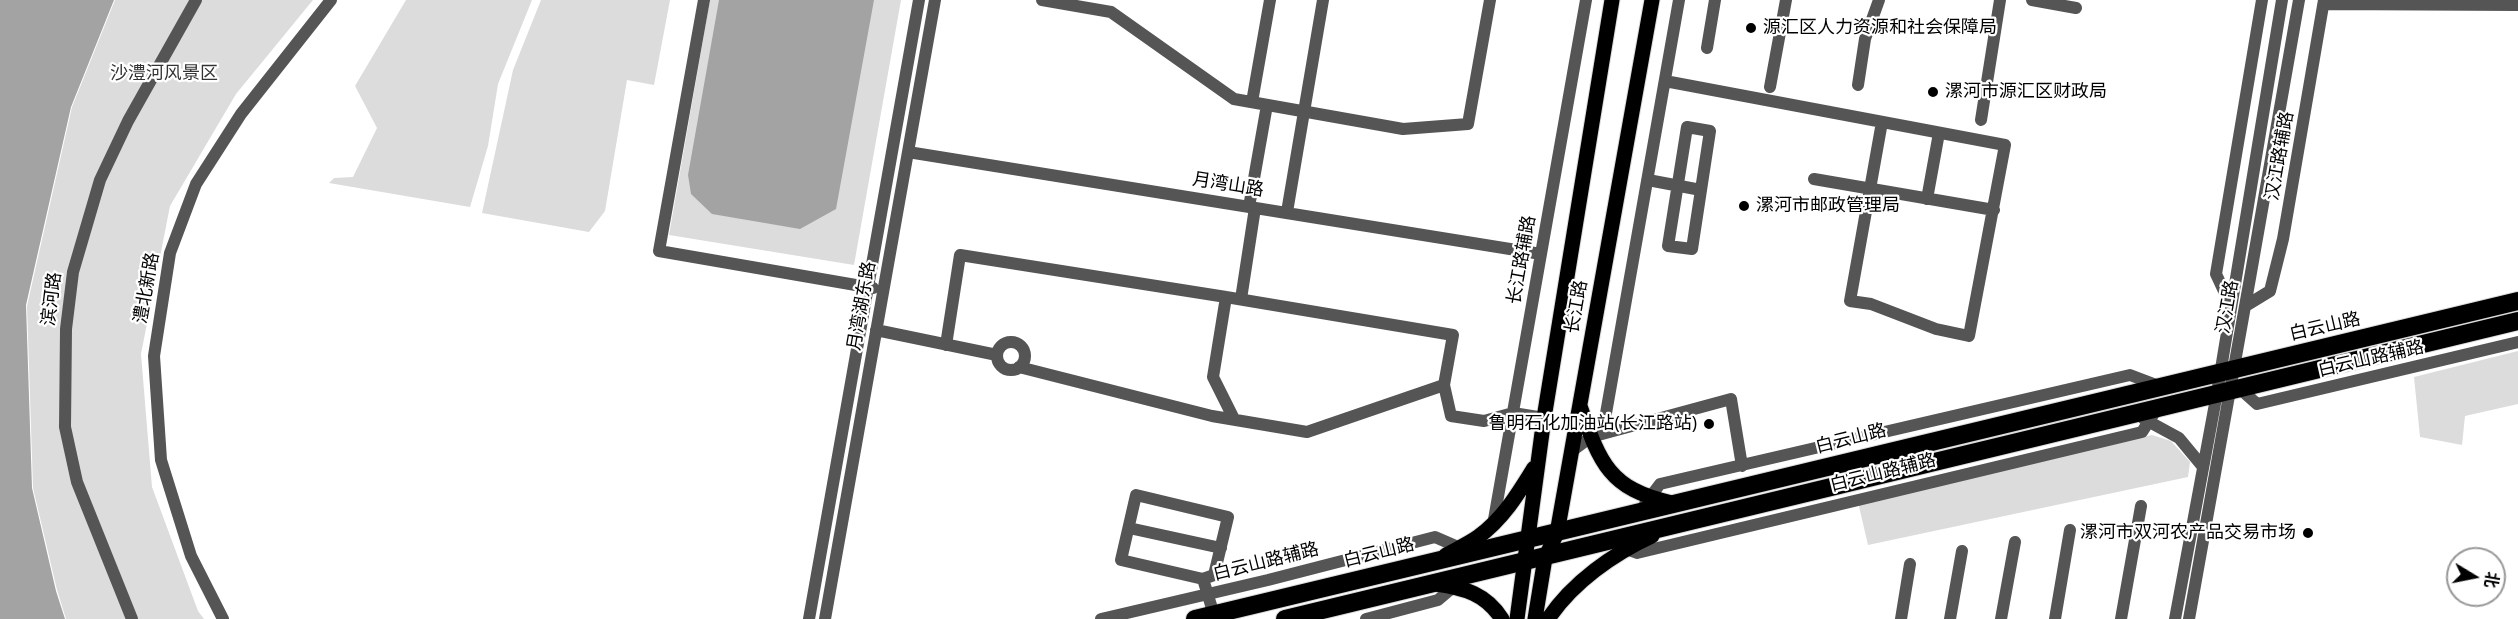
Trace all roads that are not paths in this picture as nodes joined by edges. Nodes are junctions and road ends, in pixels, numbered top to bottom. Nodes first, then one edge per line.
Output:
1 (196, 0) edge
2 (331, 0) edge
3 (704, 0) edge
4 (919, 0) edge
5 (935, 0) edge
6 (1042, 0) edge
7 (1270, 0) edge
8 (1323, 0) edge
9 (1490, 0) edge
10 (1586, 0) edge
11 (1612, 0) edge
12 (1652, 0) edge
13 (1679, 0) edge
14 (1716, 0) edge
15 (1786, 0) edge
16 (1879, 0) edge
17 (2000, 0) edge
18 (2032, 0) edge
19 (2262, 0) edge
20 (2282, 0) edge
21 (2299, 0) edge
22 (2324, 2) edge
23 (2518, 5) edge
24 (2076, 8) dead end
25 (1707, 48) dead end
26 (1665, 81) junction
27 (1858, 85) dead end
28 (1770, 87) dead end
29 (1252, 102) junction
30 (1267, 105) junction
31 (1304, 111) junction
32 (1981, 120) dead end
33 (1882, 122) junction
34 (1939, 133) junction
35 (908, 152) junction
36 (1648, 180) junction
37 (1814, 180) dead end
38 (1678, 186) junction
39 (1870, 189) junction
40 (1701, 190) junction
41 (1927, 199) junction
42 (1252, 207) junction
43 (1994, 210) junction
44 (1287, 212) junction
45 (1541, 254) junction
46 (867, 287) junction
47 (883, 290) junction
48 (1226, 297) junction
49 (1241, 299) junction
50 (2518, 302) edge
51 (2230, 305) junction
52 (2247, 305) junction
53 (2518, 321) edge
54 (876, 330) junction
55 (2518, 342) edge
56 (946, 345) junction
57 (997, 355) junction
58 (1019, 367) junction
59 (2228, 382) junction
60 (1444, 386) junction
61 (2159, 386) junction
62 (1580, 405) junction
63 (1513, 413) junction
64 (2154, 414) junction
65 (1544, 418) junction
66 (1234, 419) junction
67 (1591, 436) junction
68 (1572, 451) junction
69 (1538, 461) junction
70 (1742, 466) junction
71 (2203, 467) junction
72 (1644, 505) junction
73 (2140, 506) dead end
74 (1676, 524) junction
75 (1492, 525) junction
76 (1129, 528) junction
77 (2070, 530) dead end
78 (1557, 533) junction
79 (1606, 540) junction
80 (1527, 541) junction
81 (2015, 542) dead end
82 (1221, 548) junction
83 (1624, 549) junction
84 (1465, 550) junction
85 (1962, 551) dead end
86 (1545, 558) junction
87 (1524, 561) junction
88 (1910, 564) dead end
89 (1203, 579) junction
90 (1445, 585) junction
91 (1208, 594) junction
92 (1214, 615) junction
93 (132, 619) edge
94 (223, 619) edge
95 (810, 619) edge
96 (825, 619) edge
97 (1101, 619) edge
98 (1195, 619) edge
99 (1285, 619) edge
100 (1366, 619) edge
101 (1502, 619) edge
102 (1517, 619) edge
103 (1534, 619) edge
104 (1548, 619) edge
105 (1901, 619) edge
106 (1950, 619) edge
107 (2001, 619) edge
108 (2055, 619) edge
109 (2121, 619) edge
110 (2175, 619) edge
111 (2189, 619) edge

1 - 93 street, 滨河路
2 - 94 street, 澧北新路
3 - 46 street
4 - 46 street, 月湾湖东路
5 - 35 street, 月湾湖东路
6 - 29 street
7 - 29 street
8 - 31 street
9 - 31 street
10 - 45 street, 长江路辅路
11 - 65 main road, 长江路
12 - 62 main road, 长江路
13 - 26 street
14 - 25 street
15 - 28 street
16 - 27 street
17 - 32 street
18 - 24 street
19 - 51 street
20 - 51 street, 汉江路
21 - 52 street, 汉江路
22 - 23 street
22 - 52 street, 汉江路辅路
26 - 33 street
26 - 36 street
29 - 30 street
30 - 31 street
30 - 42 street
31 - 44 street
33 - 34 street
33 - 39 street
34 - 41 street
34 - 43 street
35 - 42 street, 月湾山路
35 - 47 street, 月湾湖东路
36 - 38 street
36 - 67 street
37 - 39 street
38 - 40 street
38 - 40 street
38 - 40 street
39 - 41 street
39 - 43 street
41 - 43 street
42 - 44 street, 月湾山路
42 - 49 street
44 - 45 street, 月湾山路
45 - 63 street, 长江路辅路
46 - 47 street
46 - 95 street, 月湾湖东路
47 - 54 street, 月湾湖东路
48 - 49 street
48 - 56 street
48 - 66 street
49 - 60 street
50 - 59 highway, 白云山路
51 - 59 street, 汉江路
52 - 59 street, 汉江路
53 - 59 highway, 白云山路
54 - 56 street
54 - 96 street, 月湾湖东路
55 - 59 street, 白云山路辅路
56 - 57 street
57 - 58 street
57 - 58 street
58 - 66 street
59 - 61 highway, 白云山路
59 - 64 highway, 白云山路
59 - 71 street, 汉江路
59 - 111 street, 汉江路
60 - 63 street
60 - 66 street
61 - 70 street
61 - 72 highway, 白云山路
62 - 67 main road
62 - 68 main road, 长江路
63 - 65 street
63 - 75 street, 长江路辅路
64 - 71 street
64 - 74 highway, 白云山路
64 - 83 street, 白云山路辅路
65 - 69 main road, 长江路
67 - 68 street
67 - 70 street
67 - 72 main road
68 - 78 main road, 长江路
69 - 75 main road
69 - 80 main road, 长江路
70 - 72 street
71 - 110 street, 汉江路
72 - 78 highway, 白云山路
73 - 109 street
74 - 79 highway, 白云山路
74 - 83 main road
75 - 84 main road
76 - 82 street
76 - 82 street
76 - 89 street
77 - 108 street
78 - 80 highway, 白云山路
78 - 86 main road, 长江路
79 - 83 street, 白云山路辅路
79 - 86 highway, 白云山路
80 - 84 highway, 白云山路
80 - 86 main road
80 - 87 main road, 长江路
81 - 107 street
82 - 89 street
83 - 104 main road
84 - 91 street, 白云山路辅路
84 - 92 highway, 白云山路
85 - 106 street
86 - 87 highway, 白云山路
86 - 103 main road, 长江路
87 - 90 highway, 白云山路
87 - 102 main road, 长江路
88 - 105 street
89 - 91 street
90 - 99 highway, 白云山路
90 - 100 street
90 - 101 main road
91 - 92 street
91 - 97 street, 白云山路辅路
92 - 98 highway, 白云山路

